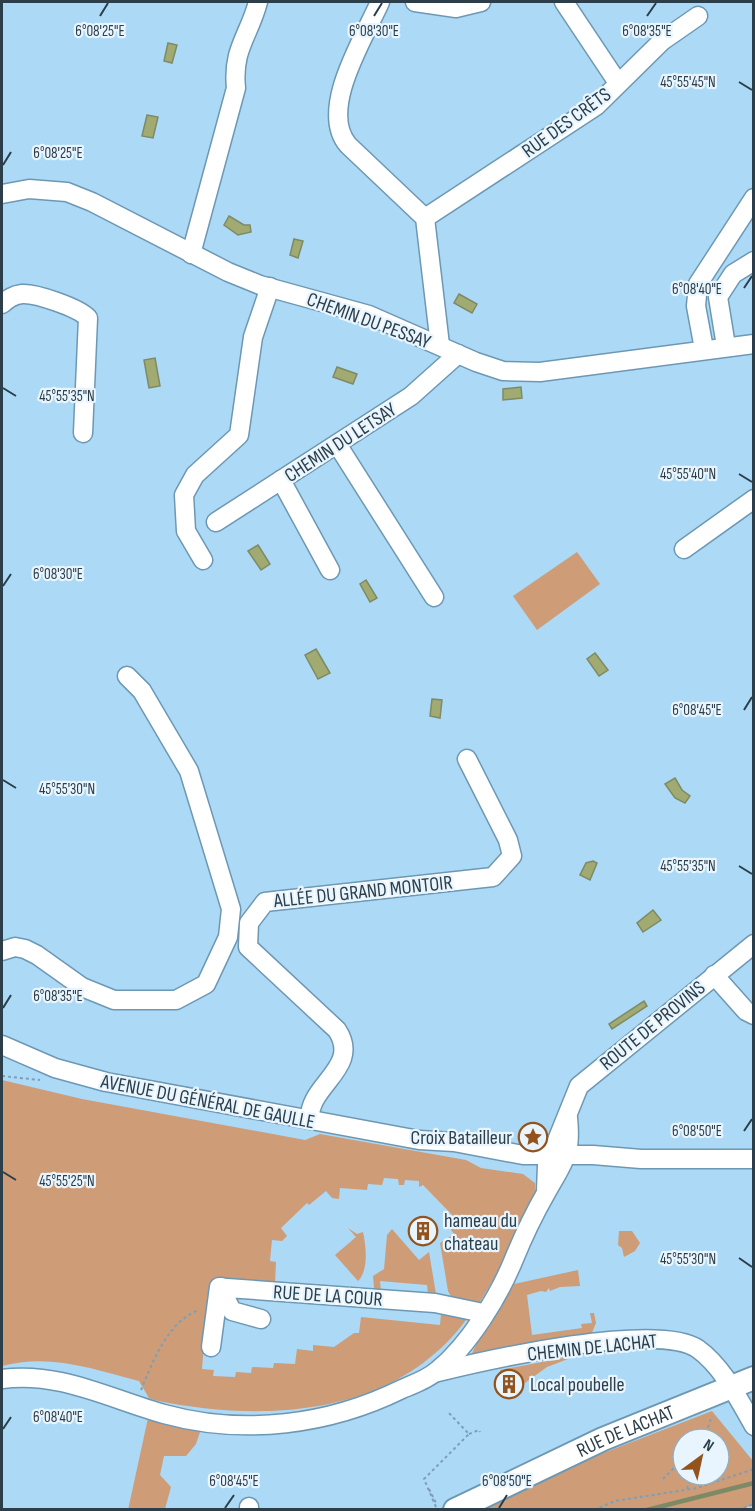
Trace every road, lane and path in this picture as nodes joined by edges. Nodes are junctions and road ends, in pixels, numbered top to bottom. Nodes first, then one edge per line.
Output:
1 (258, 2) edge
2 (380, 2) edge
3 (415, 2) edge
4 (482, 2) edge
5 (564, 2) edge
6 (698, 16) dead end
7 (618, 83) junction
8 (2, 194) edge
9 (753, 198) edge
10 (425, 218) junction
11 (190, 254) junction
12 (753, 261) edge
13 (270, 287) junction
14 (2, 304) edge
15 (753, 344) edge
16 (440, 345) junction
17 (726, 346) junction
18 (704, 349) junction
19 (458, 354) junction
20 (83, 433) dead end
21 (337, 444) junction
22 (281, 480) junction
23 (753, 500) edge
24 (216, 522) dead end
25 (684, 549) dead end
26 (203, 560) dead end
27 (330, 570) dead end
28 (434, 597) dead end
29 (127, 676) dead end
30 (467, 759) dead end
31 (753, 944) edge
32 (2, 951) edge
33 (714, 975) junction
34 (753, 1015) edge
35 (2, 1045) edge
36 (2, 1076) edge
37 (19, 1078) dead end
38 (310, 1120) junction
39 (557, 1160) junction
40 (753, 1160) edge
41 (227, 1288) junction
42 (216, 1306) junction
43 (483, 1313) junction
44 (261, 1319) dead end
45 (211, 1347) dead end
46 (436, 1372) junction
47 (753, 1378) edge
48 (2, 1379) edge
49 (730, 1387) junction
50 (140, 1393) dead end
51 (448, 1412) dead end
52 (713, 1412) dead end
53 (460, 1416) dead end
54 (752, 1419) edge
55 (456, 1420) junction
56 (708, 1427) edge
57 (480, 1432) dead end
58 (469, 1434) junction
59 (753, 1469) edge
60 (671, 1471) edge
61 (663, 1479) dead end
62 (687, 1489) joint
63 (753, 1504) edge
64 (443, 1507) edge
65 (594, 1509) edge
66 (738, 1509) edge

1 - 11 street
2 - 10 street
3 - 4 street
5 - 7 street
6 - 7 street, RUE DES CRÊTS
7 - 10 street, RUE DES CRÊTS
8 - 11 street, CHEMIN DU PESSAY
9 - 18 street
10 - 16 street
11 - 13 street, CHEMIN DU PESSAY
12 - 17 street
13 - 16 street, CHEMIN DU PESSAY
13 - 26 street
14 - 20 street
15 - 17 street, CHEMIN DU PESSAY
16 - 19 street, CHEMIN DU PESSAY
17 - 18 street, CHEMIN DU PESSAY
18 - 19 street, CHEMIN DU PESSAY
19 - 21 street, CHEMIN DU LETSAY
21 - 22 street, CHEMIN DU LETSAY
21 - 28 street
22 - 24 street, CHEMIN DU LETSAY
22 - 27 street
23 - 25 street
29 - 32 street
30 - 38 street, ALLÉE DU GRAND MONTOIR
31 - 33 street, ROUTE DE PROVINS
33 - 34 street
33 - 39 street, ROUTE DE PROVINS
35 - 38 street, AVENUE DU GÉNÉRAL DE GAULLE
36 - 37 path
38 - 39 street, AVENUE DU GÉNÉRAL DE GAULLE
39 - 40 street, AVENUE DU GÉNÉRAL DE GAULLE
39 - 43 street
41 - 42 street
41 - 43 street, RUE DE LA COUR
41 - 44 street, RUE DE LA COUR
42 - 45 street
42 - 50 path
43 - 46 street
46 - 48 street
46 - 49 street, CHEMIN DE LACHAT
47 - 49 main road, RUE DE LACHAT
49 - 54 street
49 - 64 main road, RUE DE LACHAT
51 - 55 path
52 - 56 path
53 - 55 path
55 - 58 path
57 - 58 path
58 - 64 path
59 - 62 path
60 - 61 path
62 - 65 path
63 - 66 path

